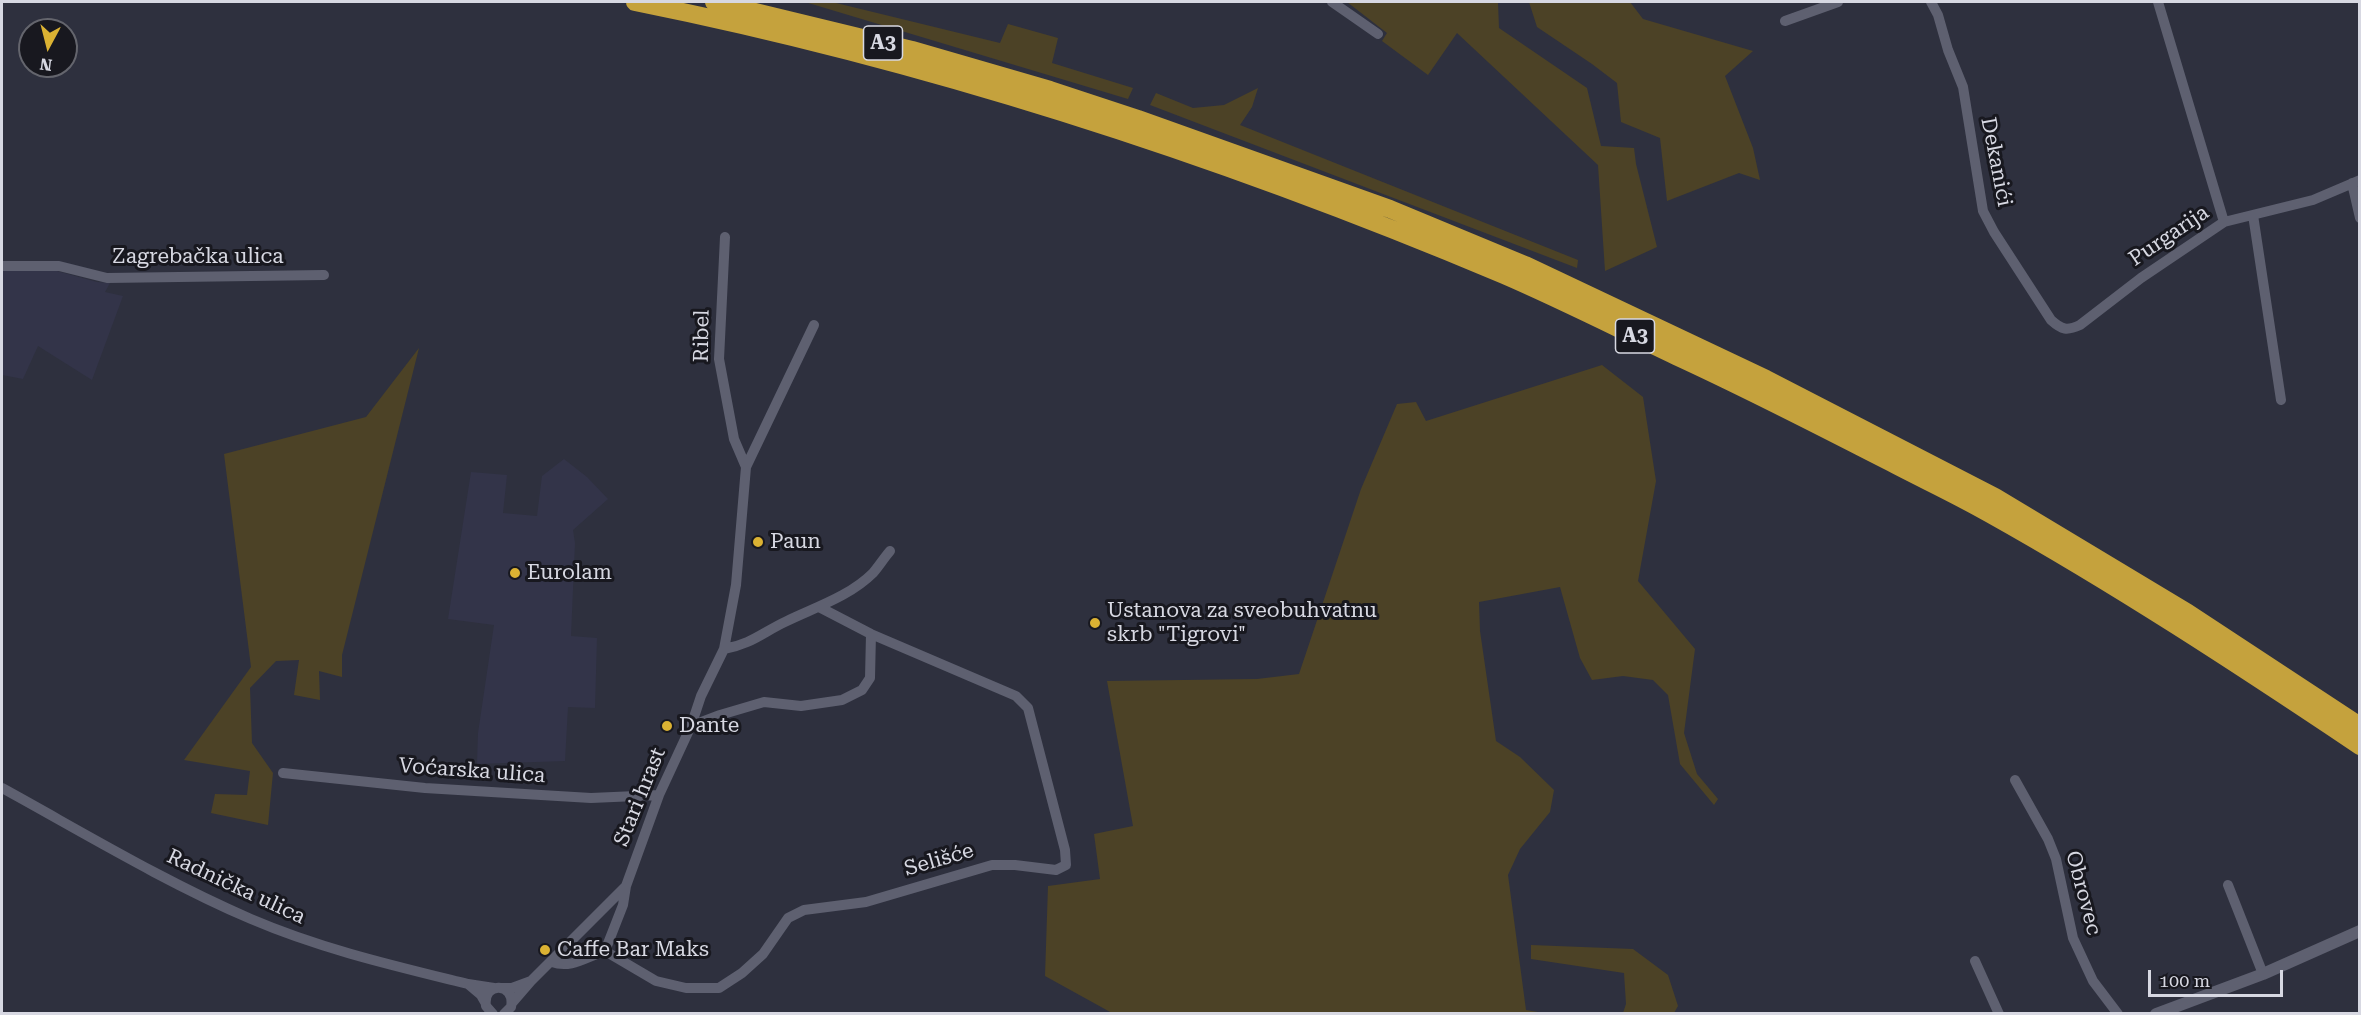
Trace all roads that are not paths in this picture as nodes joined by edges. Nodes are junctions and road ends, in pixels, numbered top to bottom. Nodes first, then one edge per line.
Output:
1 (636, 2) edge
2 (714, 2) edge
3 (1332, 2) edge
4 (1838, 2) edge
5 (1931, 2) edge
6 (2158, 2) edge
7 (1785, 21) dead end
8 (1378, 34) dead end
9 (2356, 181) edge
10 (2253, 214) junction
11 (2360, 218) edge
12 (2223, 222) junction
13 (725, 237) dead end
14 (2, 266) edge
15 (324, 275) dead end
16 (814, 325) dead end
17 (2080, 325) joint
18 (2281, 400) dead end
19 (746, 468) junction
20 (890, 551) dead end
21 (819, 607) junction
22 (871, 634) junction
23 (724, 650) junction
24 (691, 726) junction
25 (2360, 726) edge
26 (2360, 746) edge
27 (282, 773) dead end
28 (2015, 780) dead end
29 (2, 788) edge
30 (659, 795) junction
31 (2228, 885) dead end
32 (626, 886) junction
33 (2360, 931) edge
34 (605, 951) junction
35 (1975, 961) dead end
36 (552, 962) junction
37 (2263, 974) junction
38 (531, 981) junction
39 (468, 984) junction
40 (499, 988) junction
41 (512, 1003) junction
42 (487, 1009) edge
43 (504, 1014) edge
44 (1999, 1014) edge
45 (2118, 1014) edge
46 (2156, 1014) edge

1 - 26 highway, A3
2 - 25 highway, A3
3 - 8 street
4 - 7 street
5 - 17 street, Dekanići
6 - 12 street
9 - 10 street, Purgarija
9 - 11 street
10 - 12 street, Purgarija
10 - 18 street
12 - 17 street, Purgarija
13 - 19 street, Ribel
14 - 15 street, Zagrebačka ulica
16 - 19 street, Ribel
19 - 23 street, Ribel
20 - 21 street
21 - 22 street
21 - 23 street
22 - 24 street
22 - 34 street, Selišće
23 - 24 street, Stari hrast
24 - 30 street, Stari hrast
27 - 30 street, Voćarska ulica
28 - 45 street, Obrovec
29 - 39 street, Radnička ulica
30 - 32 street, Stari hrast
31 - 37 street
32 - 34 street
32 - 36 street, Stari hrast
33 - 37 street
34 - 36 street
35 - 44 street
36 - 38 street, Stari hrast
37 - 46 street
38 - 40 street, Stari hrast
38 - 41 street, Stari hrast
39 - 40 street, Radnička ulica
39 - 42 street
40 - 41 street
40 - 42 street
41 - 43 street, Stari hrast

